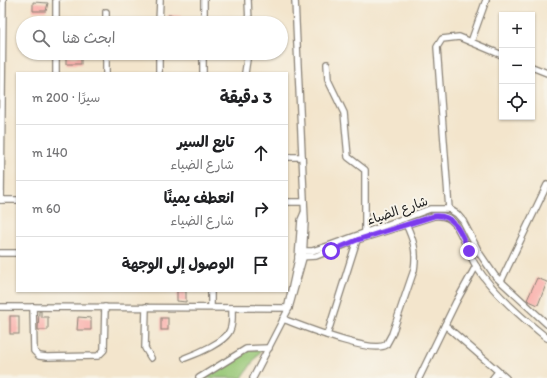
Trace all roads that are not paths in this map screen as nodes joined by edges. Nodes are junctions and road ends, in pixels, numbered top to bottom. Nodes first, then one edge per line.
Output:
1 (3, 0) edge
2 (56, 0) edge
3 (160, 0) edge
4 (204, 0) edge
5 (248, 0) edge
6 (295, 0) edge
7 (486, 0) edge
8 (106, 12) dead end
9 (56, 16) edge
10 (106, 16) edge
11 (159, 16) edge
12 (204, 16) edge
13 (248, 16) edge
14 (471, 42) junction
15 (499, 54) edge
16 (56, 60) edge
17 (106, 60) edge
18 (159, 60) edge
19 (204, 60) edge
20 (247, 60) edge
21 (327, 64) dead end
22 (535, 68) edge
23 (56, 72) edge
24 (106, 72) edge
25 (159, 72) edge
26 (203, 72) edge
27 (245, 72) edge
28 (547, 74) edge
29 (1, 90) edge
30 (1, 151) edge
31 (288, 157) edge
32 (302, 157) junction
33 (547, 185) edge
34 (0, 200) edge
35 (16, 200) edge
36 (288, 202) edge
37 (304, 202) junction
38 (449, 209) junction
39 (406, 224) junction
40 (365, 232) junction
41 (357, 240) junction
42 (0, 253) edge
43 (16, 253) edge
44 (301, 255) junction
45 (476, 266) junction
46 (501, 281) junction
47 (211, 292) edge
48 (0, 307) edge
49 (33, 307) junction
50 (105, 307) junction
51 (146, 307) junction
52 (211, 307) junction
53 (232, 308) junction
54 (287, 309) junction
55 (283, 319) junction
56 (547, 324) edge
57 (445, 325) junction
58 (327, 335) junction
59 (547, 338) edge
60 (268, 348) junction
61 (151, 358) dead end
62 (185, 358) dead end
63 (498, 372) junction
64 (199, 378) edge
65 (253, 378) edge
66 (419, 378) edge
67 (493, 378) edge
68 (506, 378) edge

1 - 29 street
2 - 9 street
3 - 11 street
4 - 12 street
5 - 13 street
6 - 32 street
7 - 14 street
8 - 10 street
14 - 15 street
14 - 38 street
16 - 23 street
17 - 24 street
18 - 25 street
19 - 26 street
20 - 27 street
21 - 40 street
22 - 28 street
29 - 30 street
30 - 34 street
31 - 32 street
32 - 37 street
33 - 46 street
34 - 35 street
36 - 37 street
37 - 44 street
38 - 40 street, شارع الضياء
38 - 46 street, شارع الضياء
39 - 41 street, شارع الضياء
39 - 45 street, شارع الضياء
39 - 58 street
40 - 44 street, شارع الضياء
41 - 44 street, شارع الضياء
41 - 58 street
42 - 43 street
44 - 54 street
45 - 57 street
45 - 59 street, شارع الضياء
46 - 56 street, شارع الضياء
47 - 52 street
48 - 49 street
49 - 50 street
49 - 50 street
50 - 51 street
51 - 52 street
51 - 61 street
52 - 53 street
53 - 54 street
53 - 62 street
54 - 55 street
55 - 58 street
55 - 60 street
57 - 63 street
57 - 66 street
60 - 64 street
60 - 65 street
63 - 67 street
63 - 68 street

